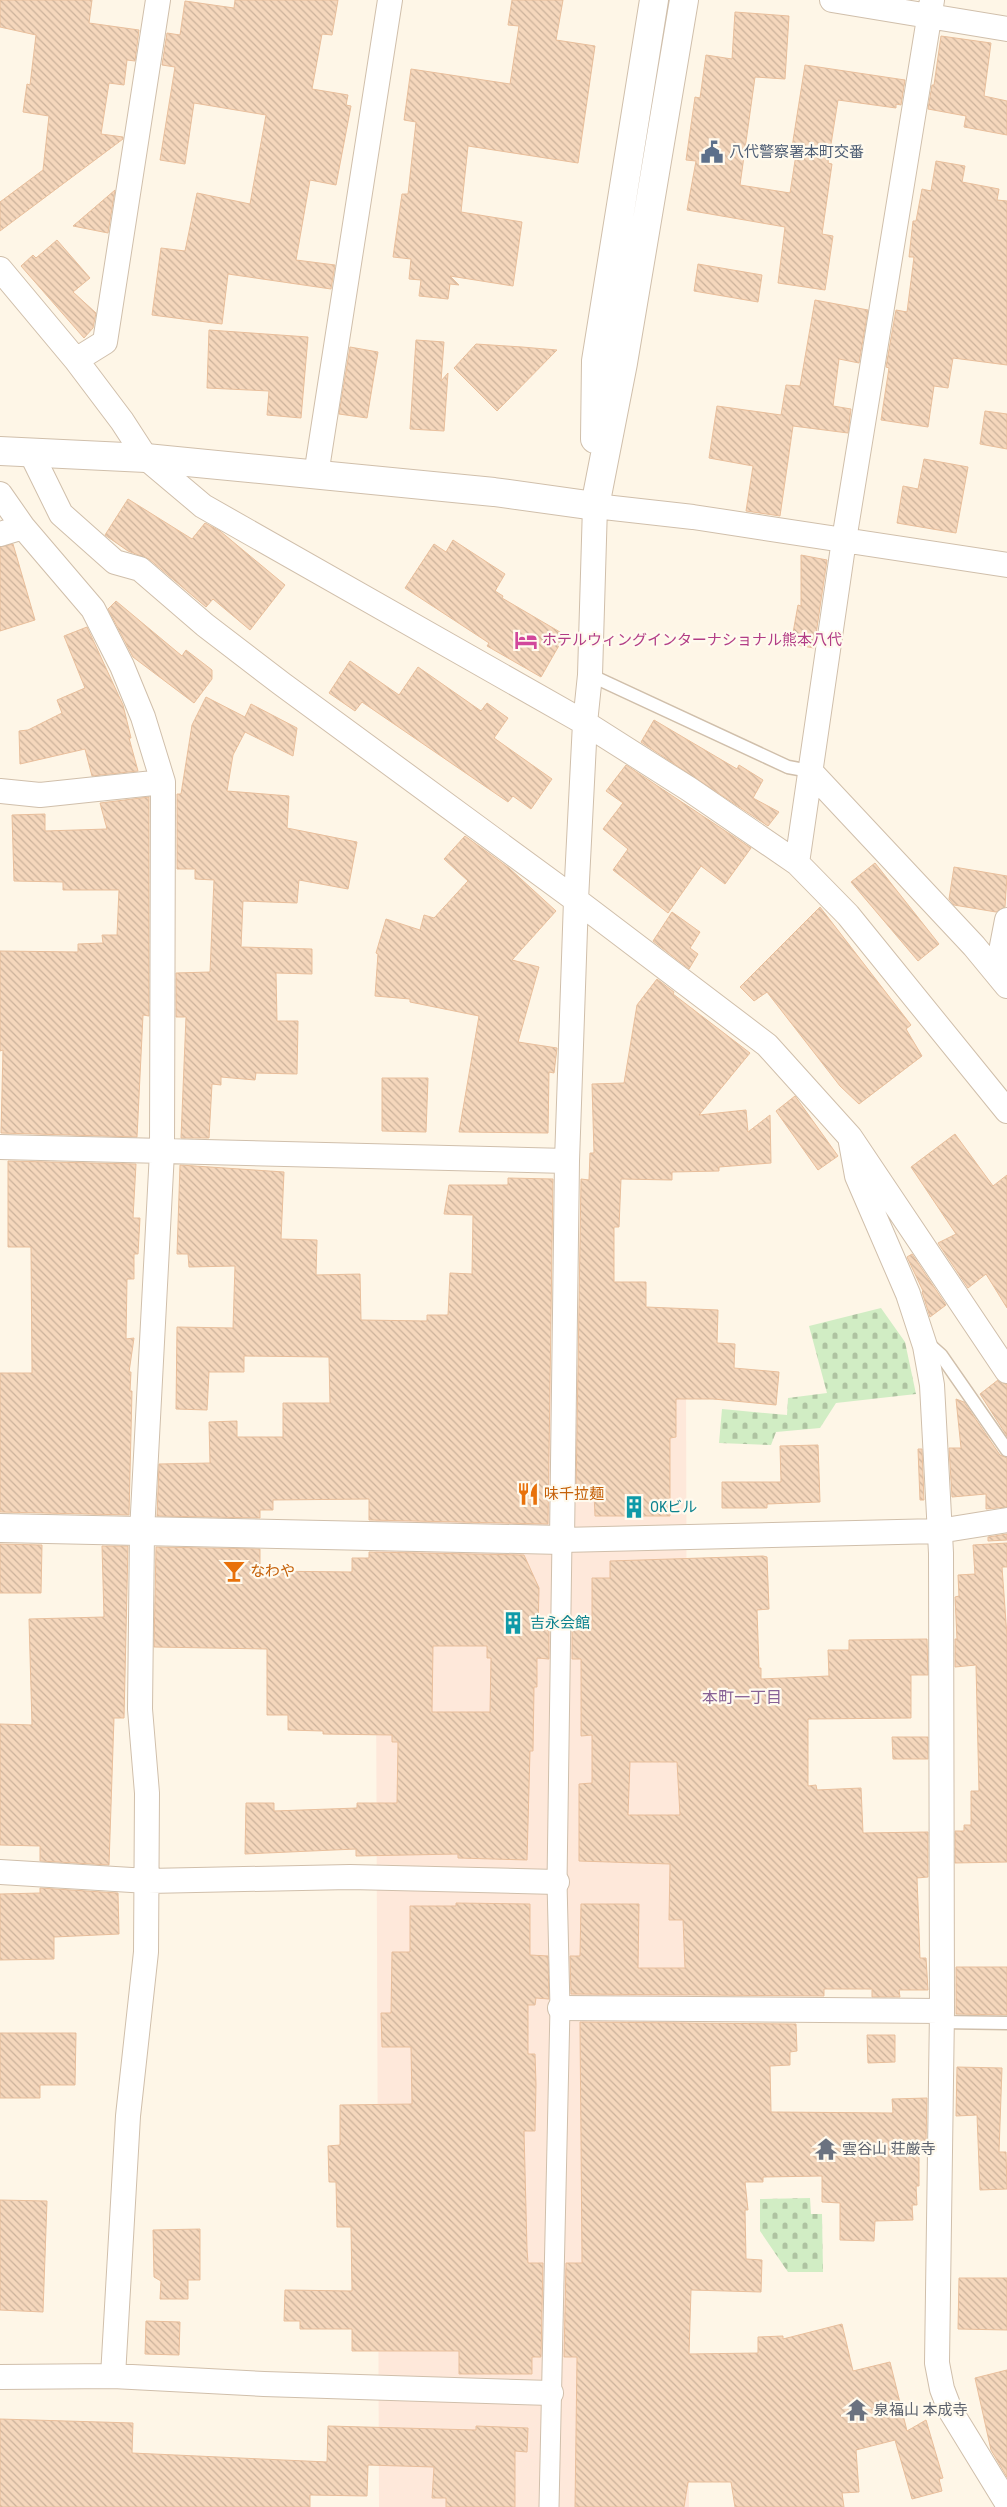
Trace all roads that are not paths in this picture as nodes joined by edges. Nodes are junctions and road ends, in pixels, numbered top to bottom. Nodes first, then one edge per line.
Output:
1 (158, 0) edge
2 (390, 0) edge
3 (654, 0) edge
4 (684, 0) edge
5 (832, 0) edge
6 (931, 8) edge
7 (1007, 29) edge
8 (0, 269) edge
9 (76, 360) junction
10 (0, 451) edge
11 (31, 453) junction
12 (146, 458) junction
13 (316, 475) junction
14 (0, 494) edge
15 (595, 506) junction
16 (23, 527) junction
17 (0, 534) edge
18 (844, 540) junction
19 (1007, 565) edge
20 (590, 675) junction
21 (585, 723) junction
22 (810, 771) junction
23 (163, 782) junction
24 (0, 791) edge
25 (797, 863) junction
26 (576, 900) junction
27 (1007, 920) edge
28 (1002, 979) edge
29 (1007, 1111) edge
30 (850, 1137) junction
31 (0, 1148) edge
32 (162, 1152) junction
33 (567, 1161) junction
34 (925, 1346) junction
35 (1007, 1371) edge
36 (1007, 1450) edge
37 (1007, 1520) edge
38 (0, 1528) edge
39 (940, 1531) junction
40 (142, 1532) junction
41 (562, 1540) junction
42 (0, 1872) edge
43 (148, 1881) junction
44 (557, 1882) junction
45 (560, 2008) junction
46 (942, 2017) junction
47 (1007, 2023) edge
48 (113, 2376) junction
49 (0, 2377) edge
50 (551, 2393) junction
51 (1007, 2503) edge
52 (549, 2507) edge

1 - 9 street
2 - 13 street
3 - 15 street
4 - 15 street
5 - 6 street
6 - 7 street
6 - 18 street
8 - 9 street
9 - 12 street
10 - 11 street
11 - 12 street
11 - 26 street
12 - 13 street
12 - 21 street
13 - 15 street
14 - 16 street
15 - 18 street
15 - 20 street
16 - 17 street
16 - 23 street
18 - 19 street
18 - 22 street
20 - 21 street
20 - 22 lane
21 - 25 street
21 - 26 street
22 - 25 street
22 - 28 street
23 - 24 street
23 - 32 street
25 - 29 street
26 - 30 street
26 - 33 street
27 - 28 street
30 - 34 street
30 - 35 street
31 - 32 street
32 - 33 street
32 - 40 street
33 - 41 street
34 - 36 lane
34 - 39 street
37 - 39 street
38 - 40 street
39 - 41 street
39 - 46 street
40 - 41 street
40 - 43 street
41 - 44 street
42 - 43 street
43 - 44 street
43 - 48 street
44 - 45 street
45 - 46 street
45 - 50 street
46 - 47 lane
46 - 51 street
48 - 49 street
48 - 50 street
50 - 52 street

